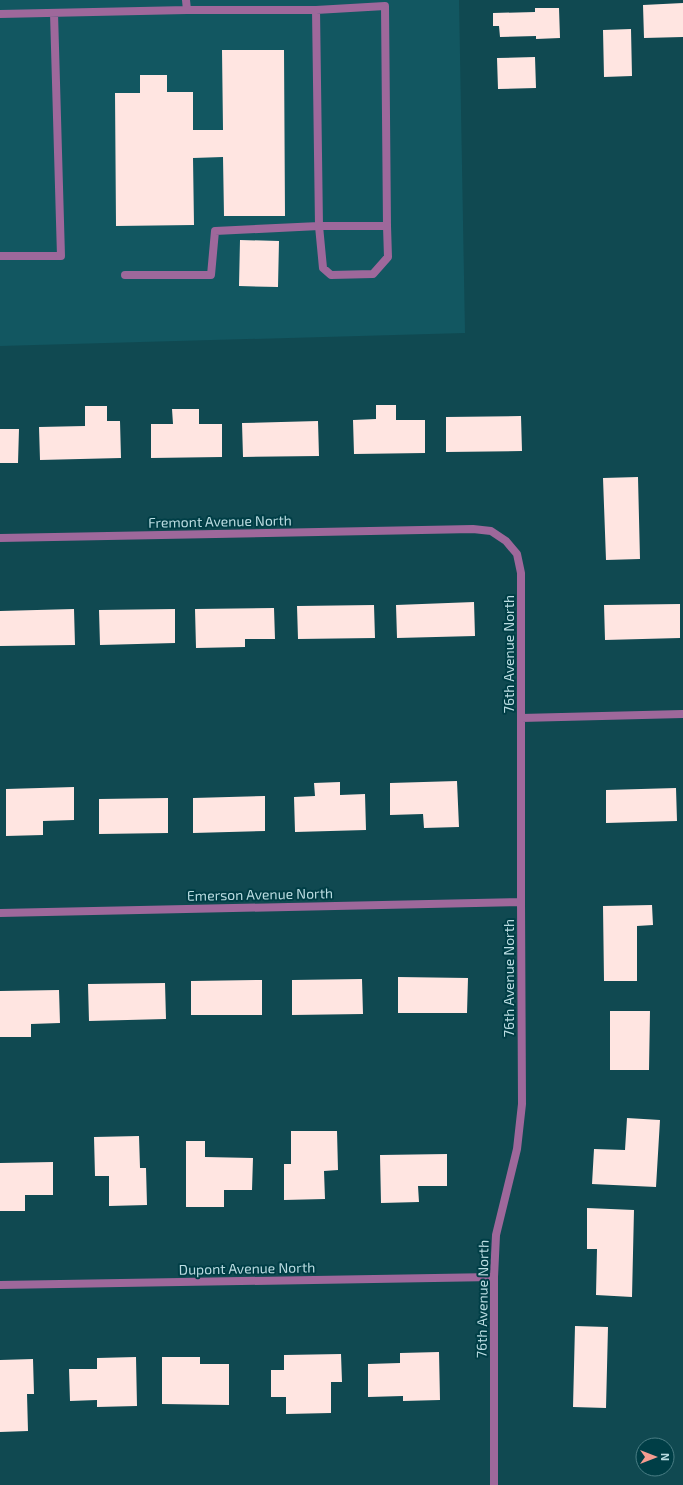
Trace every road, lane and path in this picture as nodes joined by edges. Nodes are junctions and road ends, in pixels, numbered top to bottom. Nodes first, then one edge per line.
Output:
1 (186, 0) edge
2 (187, 10) junction
3 (316, 10) junction
4 (54, 13) junction
5 (0, 14) edge
6 (319, 226) junction
7 (387, 226) junction
8 (0, 256) edge
9 (124, 274) dead end
10 (441, 530) joint
11 (0, 538) edge
12 (683, 714) edge
13 (521, 718) junction
14 (521, 902) junction
15 (0, 913) edge
16 (494, 1276) junction
17 (0, 1285) edge
18 (494, 1485) edge

1 - 2 street
2 - 3 street
2 - 4 street
3 - 6 street
3 - 7 street
4 - 5 street
4 - 8 street
6 - 7 street
6 - 7 street
6 - 9 street
10 - 11 street, Fremont Avenue North
10 - 13 street, 76th Avenue North
12 - 13 street
13 - 14 street, 76th Avenue North
14 - 15 street, Emerson Avenue North
14 - 16 street, 76th Avenue North
16 - 17 street, Dupont Avenue North
16 - 18 street, 76th Avenue North

